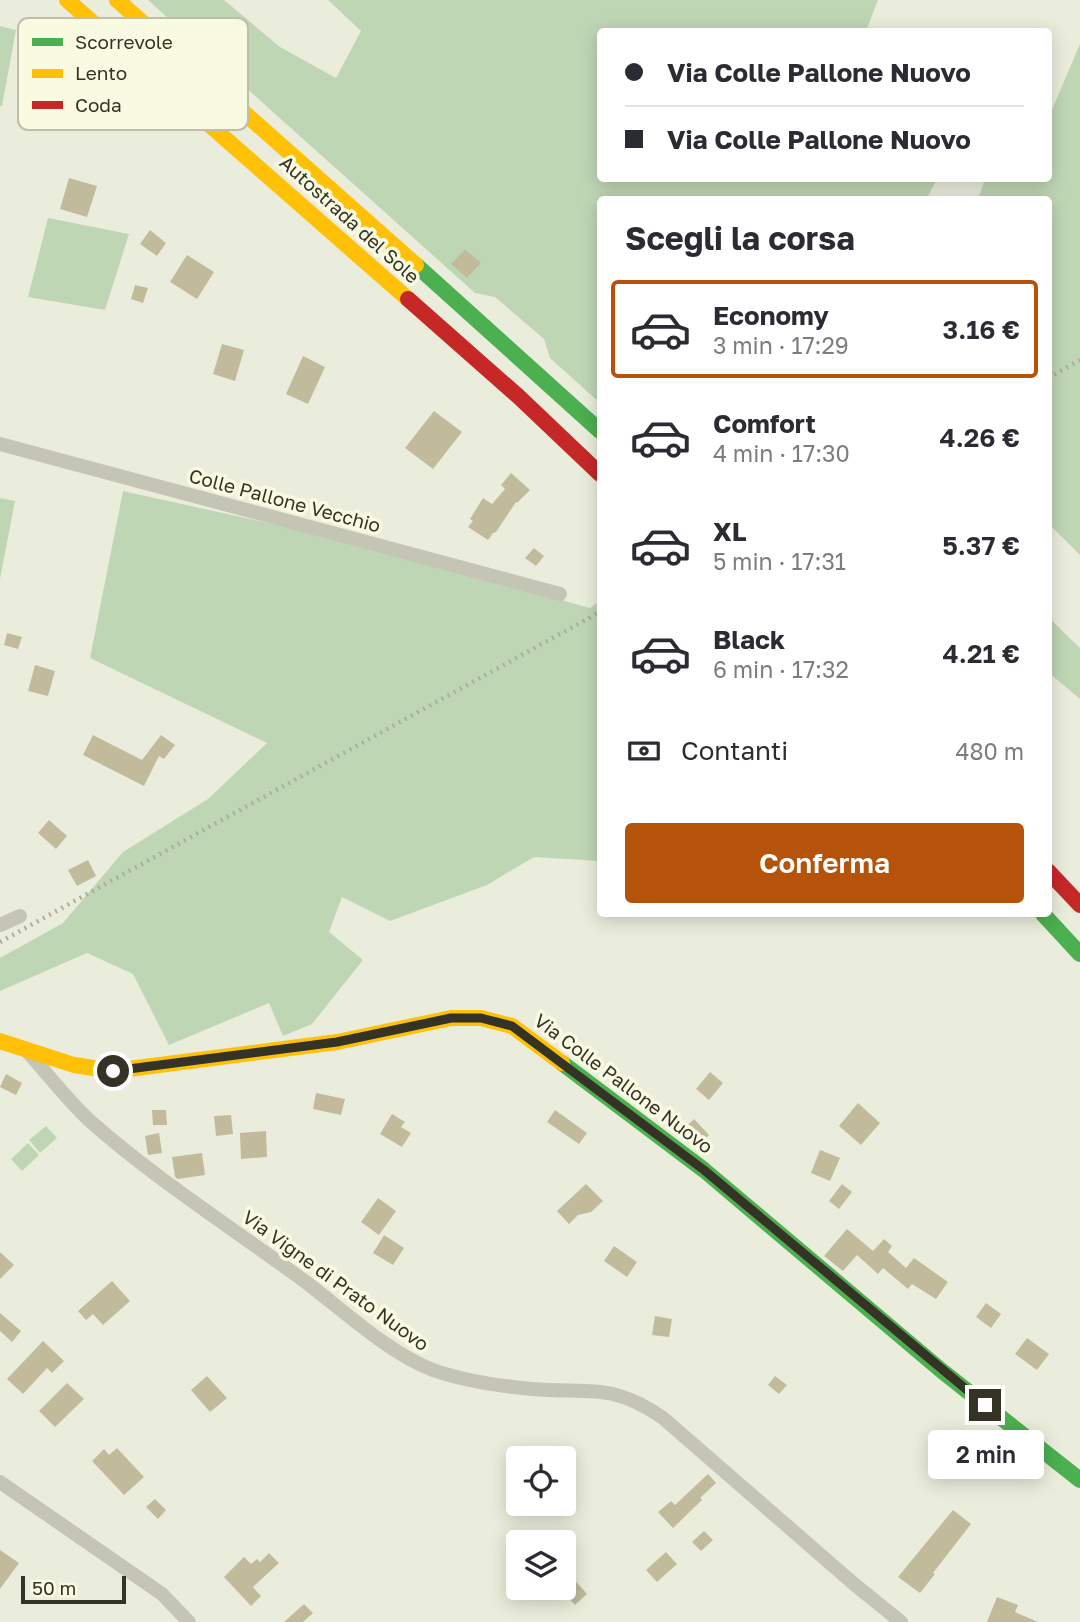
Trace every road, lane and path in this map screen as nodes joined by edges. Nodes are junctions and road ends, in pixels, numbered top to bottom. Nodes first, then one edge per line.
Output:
1 (67, 0) edge
2 (117, 0) edge
3 (88, 18) edge
4 (137, 18) edge
5 (248, 116) edge
6 (218, 130) edge
7 (597, 428) edge
8 (0, 444) edge
9 (597, 471) edge
10 (560, 594) dead end
11 (1052, 875) edge
12 (1080, 905) edge
13 (20, 916) dead end
14 (1046, 917) edge
15 (0, 925) edge
16 (1080, 954) edge
17 (0, 1041) edge
18 (25, 1049) junction
19 (1080, 1480) edge
20 (0, 1482) edge
21 (190, 1622) edge
22 (901, 1622) edge

1 - 3 main road, Autostrada del Sole
2 - 4 main road, Autostrada del Sole
5 - 7 main road, Autostrada del Sole
6 - 9 main road, Autostrada del Sole
8 - 10 street, Colle Pallone Vecchio
11 - 12 main road
13 - 15 street
14 - 16 main road
17 - 18 main road, Via Colle Pallone Nuovo
18 - 19 main road, Via Colle Pallone Nuovo
18 - 22 street, Via Vigne di Prato Nuovo
20 - 21 street

